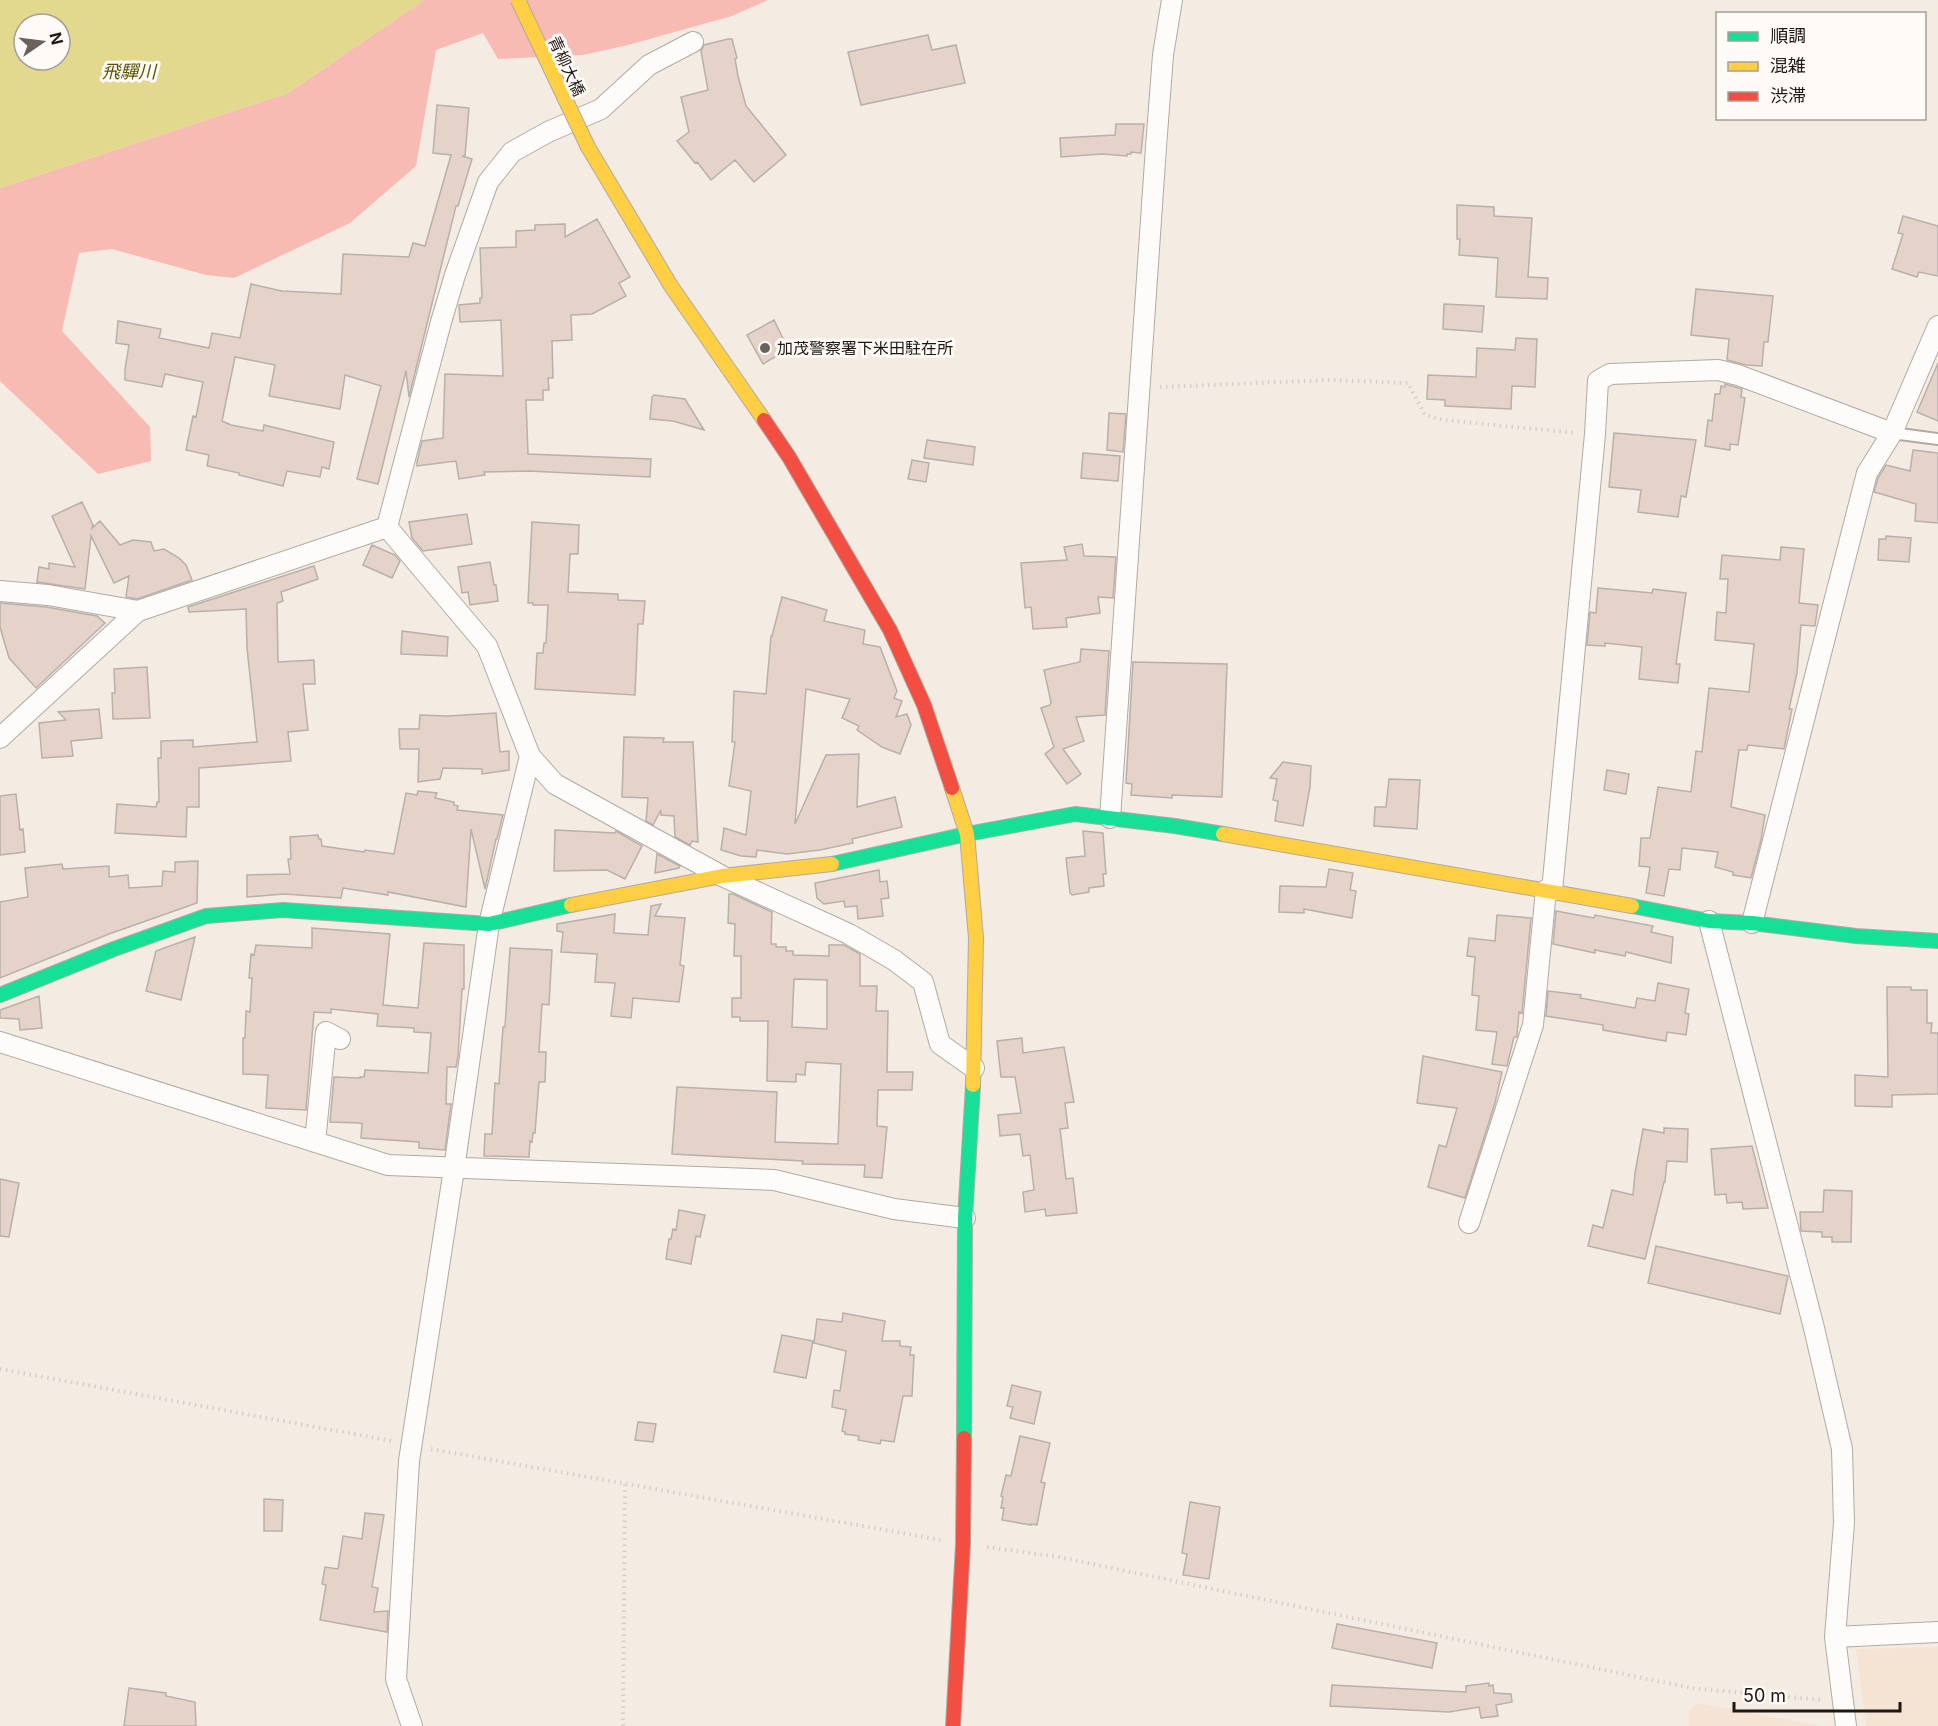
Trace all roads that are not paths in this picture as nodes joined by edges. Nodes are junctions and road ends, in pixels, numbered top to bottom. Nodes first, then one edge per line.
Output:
1 (518, 0) edge
2 (1172, 0) edge
3 (693, 42) dead end
4 (1938, 326) edge
5 (1892, 433) junction
6 (1938, 439) edge
7 (387, 527) junction
8 (0, 591) edge
9 (138, 611) junction
10 (0, 738) edge
11 (530, 756) junction
12 (1110, 818) junction
13 (967, 834) junction
14 (722, 876) junction
15 (1549, 891) junction
16 (1709, 921) junction
17 (1752, 923) junction
18 (489, 924) junction
19 (1938, 941) edge
20 (0, 995) edge
21 (340, 1040) dead end
22 (0, 1042) edge
23 (974, 1068) junction
24 (315, 1142) junction
25 (454, 1169) junction
26 (965, 1218) junction
27 (1469, 1223) dead end
28 (1938, 1632) edge
29 (1835, 1637) junction
30 (412, 1726) edge
31 (953, 1726) edge
32 (1846, 1726) edge

1 - 13 street, 青柳大橋, bridge
2 - 12 street
3 - 7 street
4 - 5 street
5 - 6 lane
5 - 15 street
5 - 17 street
7 - 9 street
7 - 11 street
8 - 9 street
9 - 10 street
11 - 14 street
11 - 18 street
12 - 13 street
12 - 15 street
13 - 14 street
13 - 23 street, 青柳大橋
14 - 18 street
14 - 23 street
15 - 16 street
15 - 27 street
16 - 17 street
16 - 29 street
17 - 19 street
18 - 20 street
18 - 25 street
21 - 24 street
22 - 24 street
23 - 26 street, 青柳大橋
24 - 25 street
25 - 26 street
25 - 30 street
26 - 31 street, 青柳大橋
28 - 29 street
29 - 32 street

